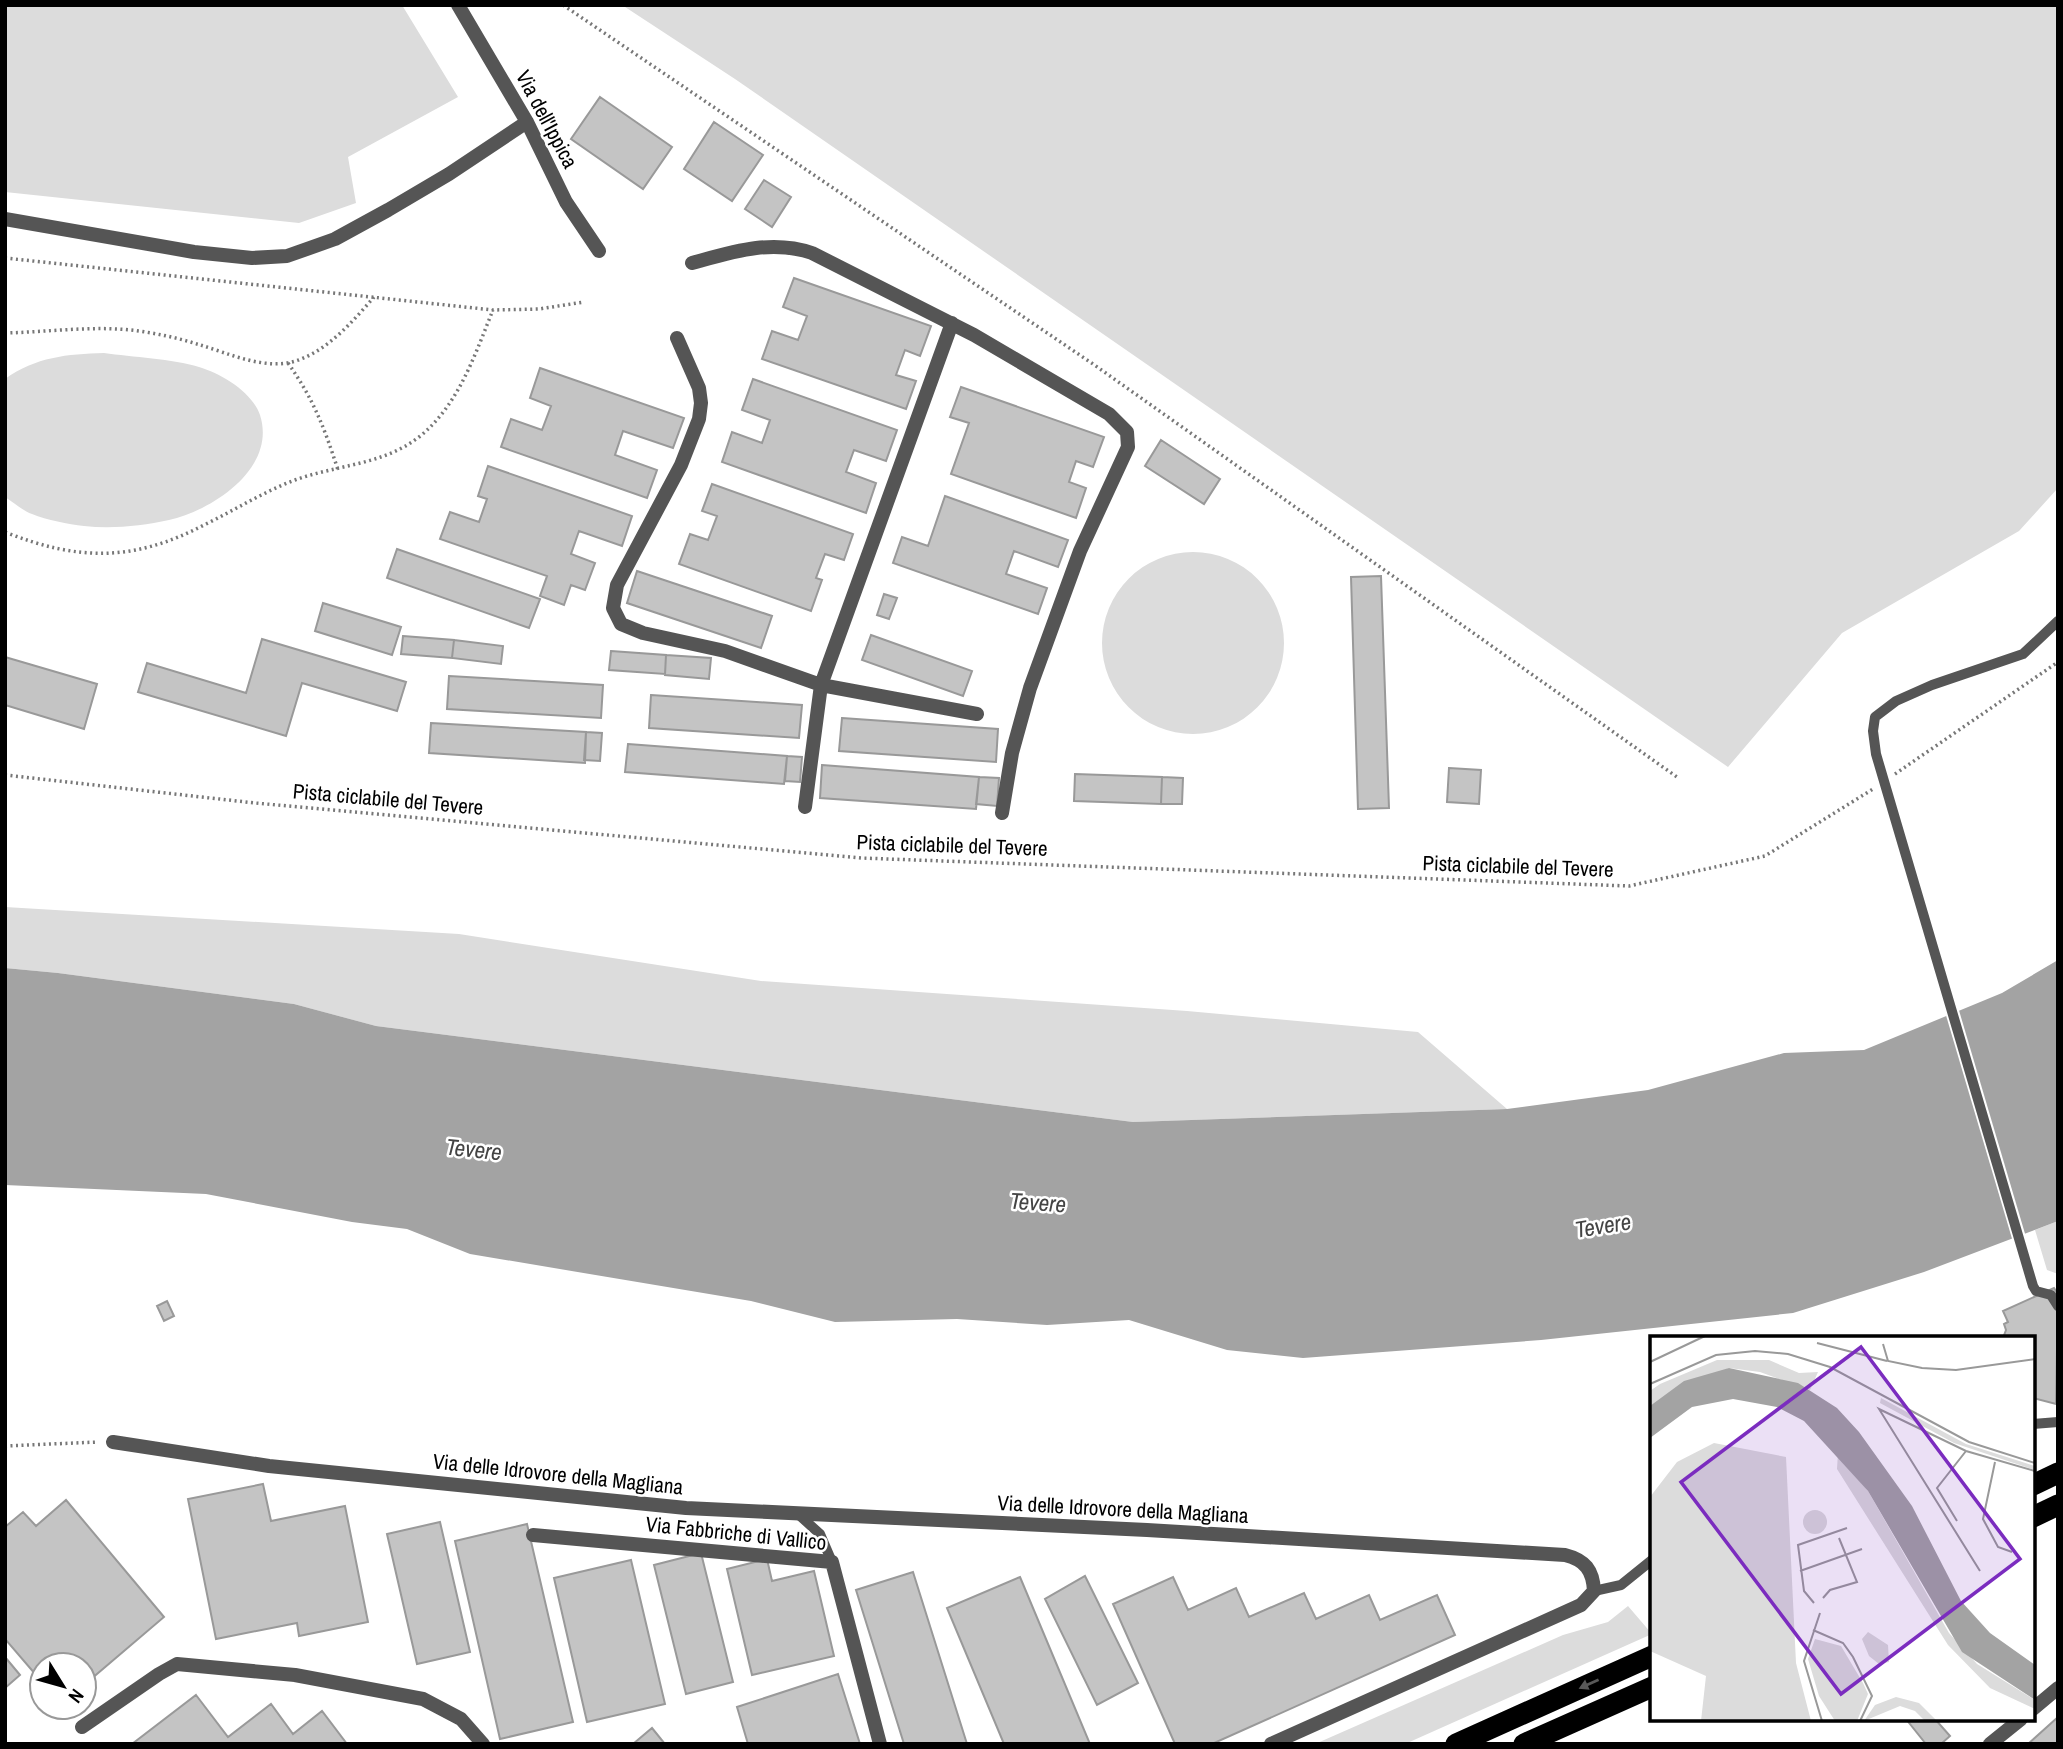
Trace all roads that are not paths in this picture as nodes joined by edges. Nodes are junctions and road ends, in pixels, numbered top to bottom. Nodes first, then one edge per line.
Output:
1 (458, 5) edge
2 (527, 122) junction
3 (5, 219) edge
4 (599, 251) dead end
5 (692, 263) dead end
6 (953, 323) junction
7 (677, 338) dead end
8 (2058, 621) edge
9 (821, 685) junction
10 (977, 714) dead end
11 (805, 807) dead end
12 (1002, 813) dead end
13 (2058, 1306) edge
14 (2058, 1422) edge
15 (2035, 1424) edge
16 (113, 1442) road end
17 (2058, 1473) edge
18 (2035, 1484) edge
19 (2058, 1504) edge
20 (797, 1513) junction
21 (2035, 1516) edge
22 (533, 1535) dead end
23 (832, 1562) junction
24 (1650, 1562) edge
25 (1594, 1591) junction
26 (1650, 1657) edge
27 (1650, 1688) edge
28 (2058, 1688) edge
29 (2035, 1707) edge
30 (2019, 1721) edge
31 (82, 1727) dead end
32 (483, 1744) edge
33 (880, 1744) edge
34 (1271, 1744) edge
35 (1456, 1744) edge
36 (1524, 1744) edge
37 (1990, 1744) edge

1 - 2 street, Via dell'Ippica
2 - 3 street
2 - 4 street, Via dell'Ippica
5 - 6 street
6 - 9 street
6 - 12 street
7 - 9 street
8 - 13 lane
9 - 10 street
9 - 11 street
14 - 15 lane
16 - 20 street, Via delle Idrovore della Magliana
17 - 18 highway
19 - 21 highway
20 - 23 lane
20 - 25 street, Via delle Idrovore della Magliana
22 - 23 street, Via Fabbriche di Vallico
23 - 33 street, Via Fabbriche di Vallico
24 - 25 lane
25 - 34 street
26 -> 35 highway
27 - 36 highway
28 - 29 street
30 - 37 street
31 - 32 street

